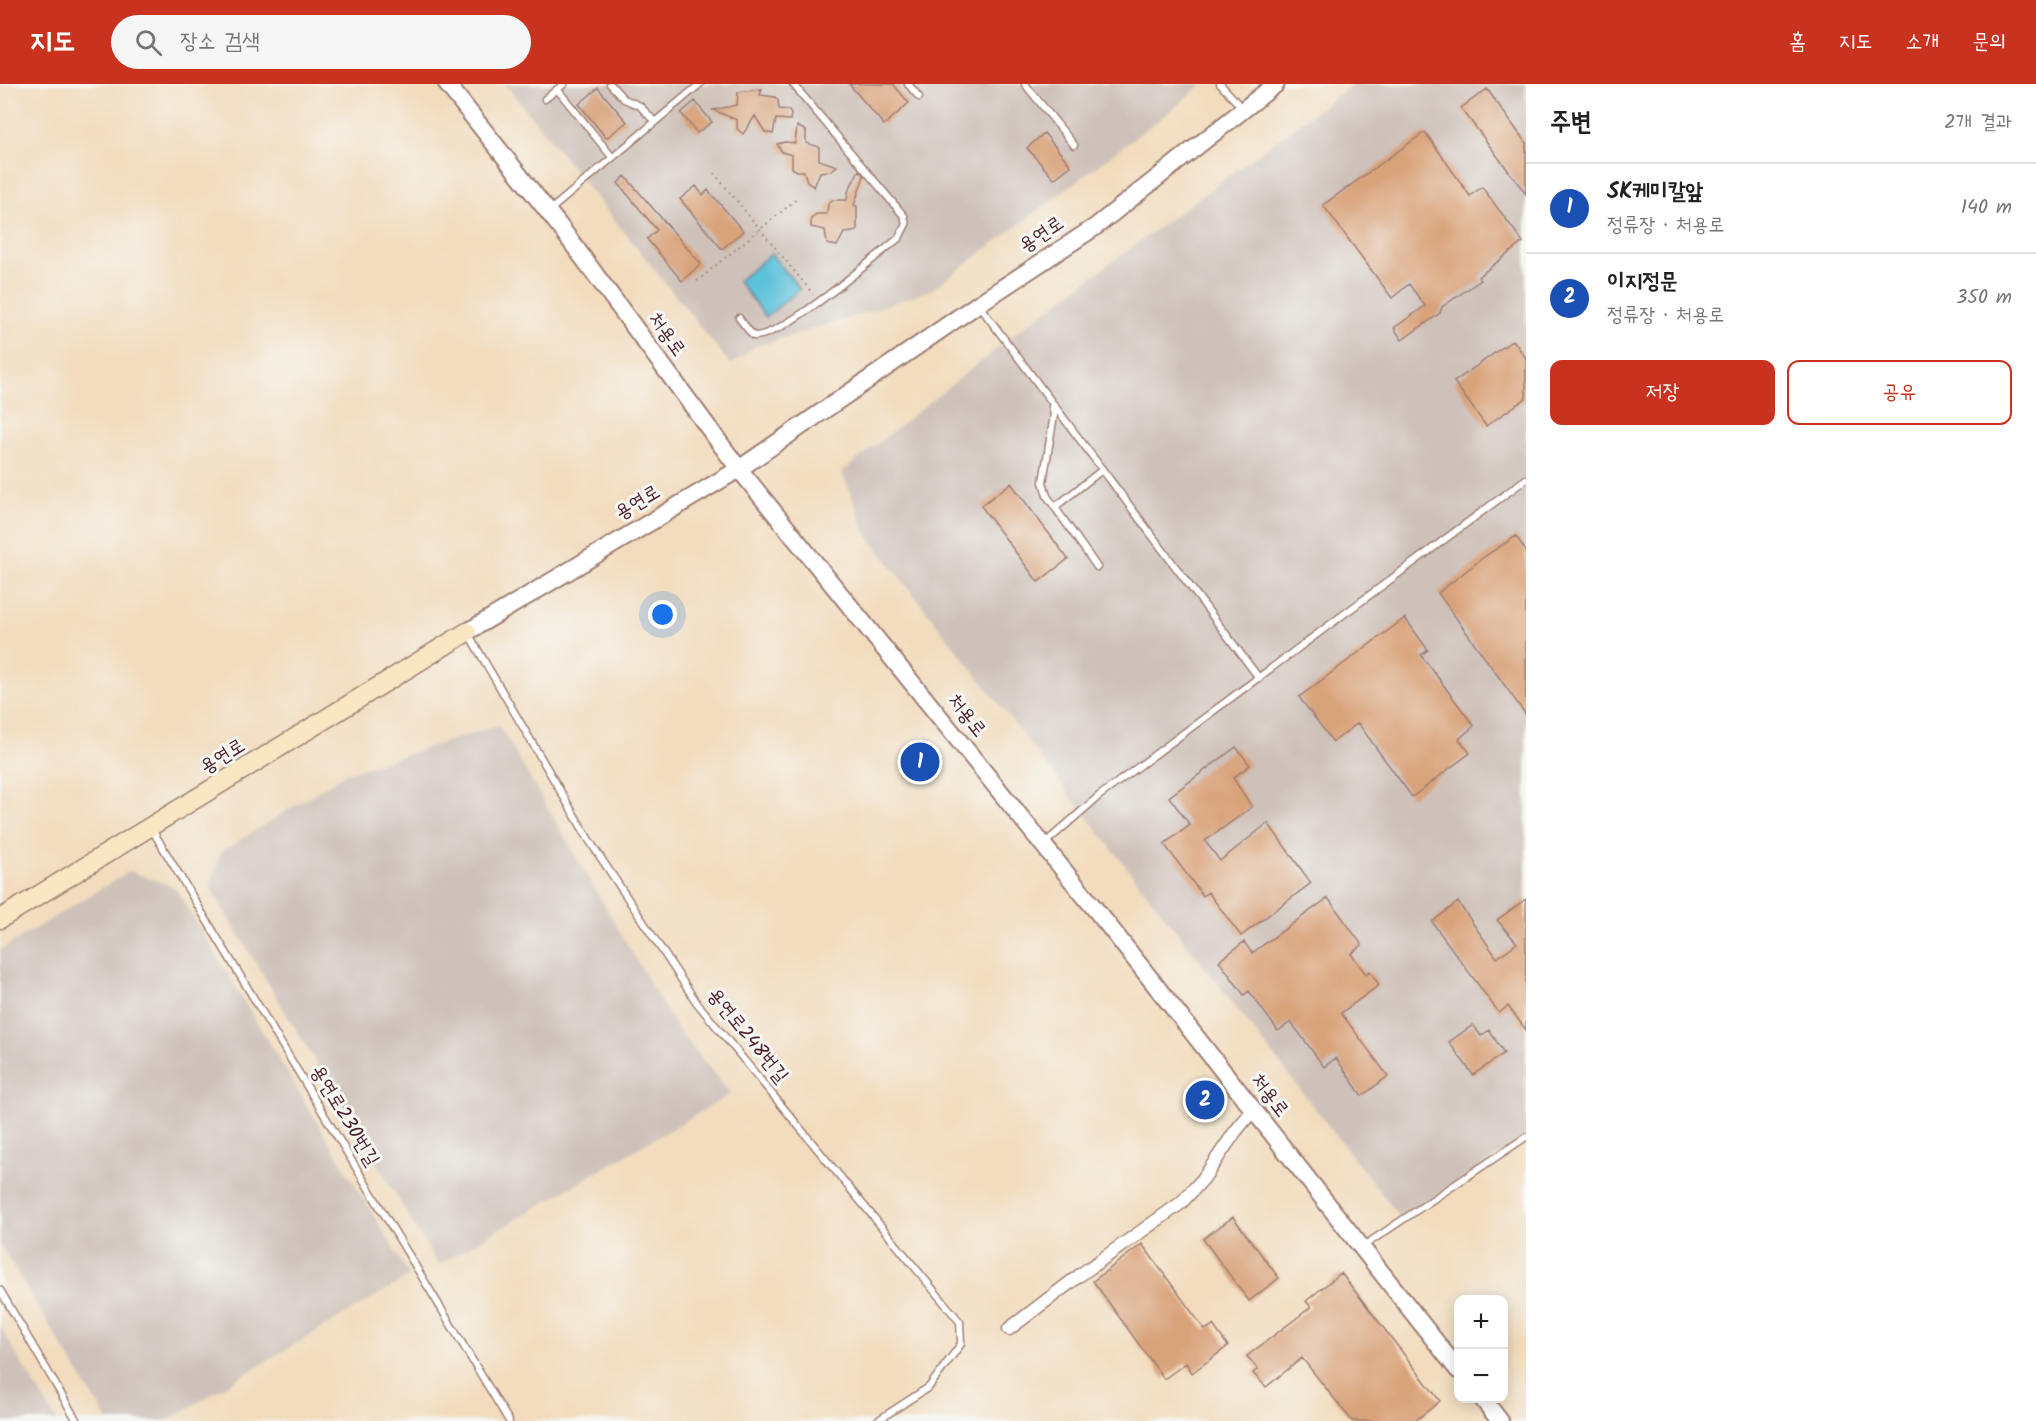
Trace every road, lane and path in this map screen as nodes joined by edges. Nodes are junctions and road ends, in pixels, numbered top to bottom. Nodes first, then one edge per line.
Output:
1 (447, 84) edge
2 (564, 84) edge
3 (610, 84) edge
4 (700, 84) edge
5 (793, 84) edge
6 (908, 84) edge
7 (1025, 84) edge
8 (1220, 84) edge
9 (1273, 85) edge
10 (557, 89) junction
11 (919, 97) dead end
12 (545, 99) dead end
13 (1244, 109) junction
14 (655, 122) junction
15 (1074, 145) dead end
16 (612, 157) junction
17 (714, 173) dead end
18 (798, 198) dead end
19 (548, 211) junction
20 (759, 230) junction
21 (697, 281) dead end
22 (819, 301) junction
23 (978, 304) junction
24 (739, 318) dead end
25 (1052, 402) junction
26 (739, 469) junction
27 (1102, 470) junction
28 (1526, 480) edge
29 (1055, 507) junction
30 (1097, 567) dead end
31 (467, 632) junction
32 (1259, 678) junction
33 (151, 828) junction
34 (1043, 845) junction
35 (0, 919) edge
36 (1253, 1110) junction
37 (1526, 1137) edge
38 (1361, 1248) junction
39 (0, 1290) edge
40 (1009, 1329) dead end
41 (1454, 1365) edge
42 (1486, 1403) edge
43 (77, 1421) edge
44 (509, 1421) edge
45 (877, 1421) edge
46 (1500, 1421) edge

1 - 19 street, 처용로
2 - 10 lane
3 - 14 lane
4 - 14 lane
5 - 22 lane
6 - 11 lane
7 - 15 lane
8 - 13 lane
9 - 13 street, 용연로
10 - 12 lane
10 - 16 lane
13 - 23 street, 용연로
14 - 16 lane
16 - 19 lane
17 - 20 path
18 - 20 path
19 - 26 street, 처용로
20 - 21 path
20 - 22 path
22 - 24 lane
23 - 25 lane
23 - 26 street, 용연로
25 - 27 lane
25 - 29 lane
26 - 31 street, 용연로
26 - 34 street, 처용로
27 - 29 lane
27 - 32 lane
28 - 32 lane
29 - 30 lane
31 - 33 main road, 용연로
31 - 45 lane, 용연로248번길
32 - 34 lane
33 - 35 main road, 용연로
33 - 44 lane, 용연로230번길
34 - 36 street, 처용로
36 - 38 street, 처용로
36 - 40 street
37 - 38 lane
38 - 41 street, 처용로
39 - 43 lane
42 - 46 street

